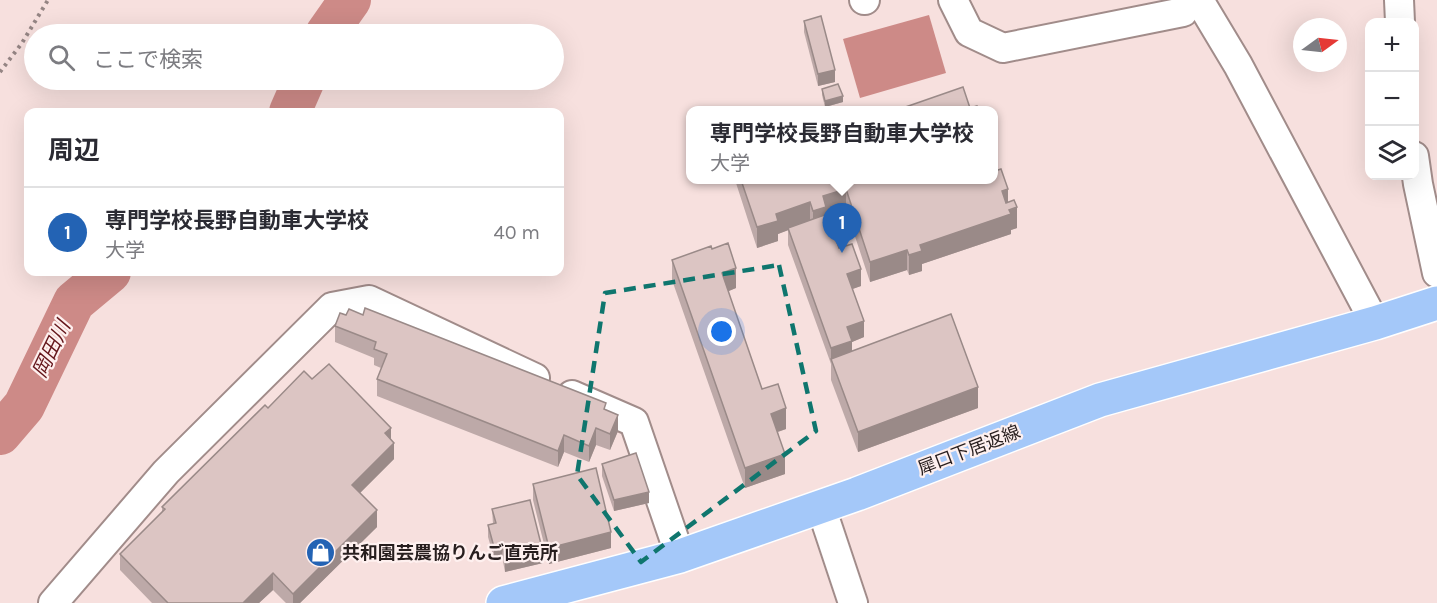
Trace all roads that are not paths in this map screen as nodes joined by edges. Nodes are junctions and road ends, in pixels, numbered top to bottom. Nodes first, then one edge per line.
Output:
1 (953, 0) edge
2 (1186, 0) edge
3 (1199, 0) edge
4 (1399, 0) edge
5 (1400, 18) edge
6 (1417, 180) edge
7 (1437, 273) edge
8 (1437, 303) edge
9 (1375, 323) junction
10 (821, 507) junction
11 (680, 556) junction
12 (53, 603) edge
13 (503, 603) edge
14 (853, 603) edge

1 - 2 street
3 - 9 street
4 - 5 street
6 - 7 street
8 - 9 main road, 犀口下居返線
9 - 10 main road, 犀口下居返線
10 - 11 main road, 犀口下居返線
10 - 14 street
11 - 12 street
11 - 13 main road, 犀口下居返線

